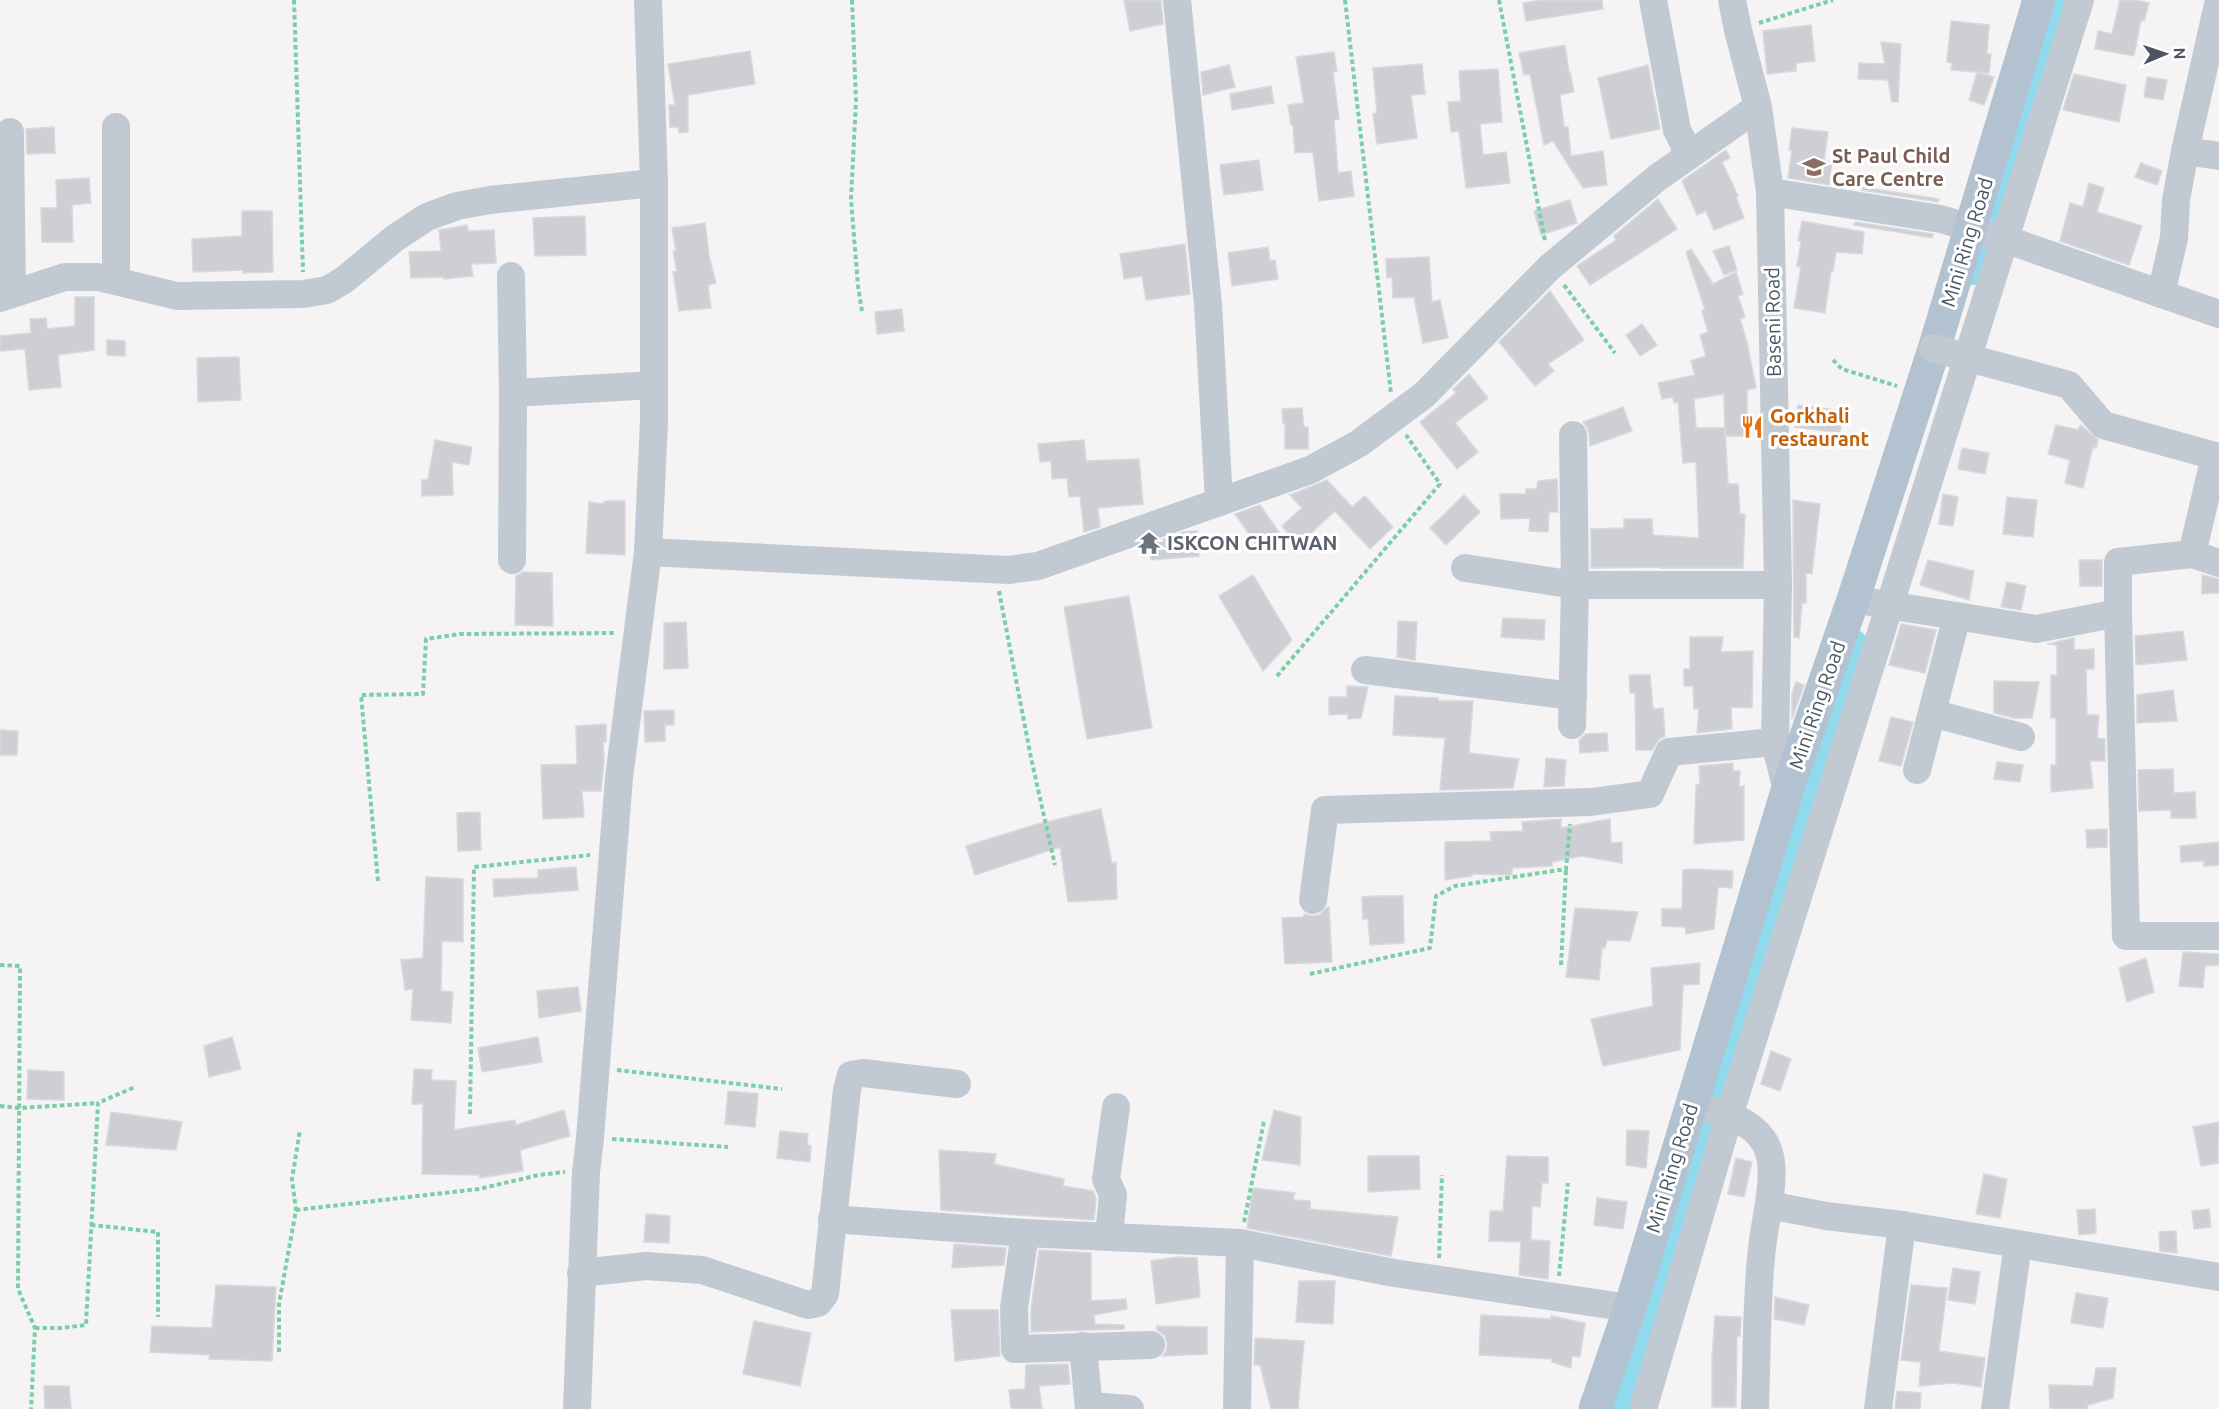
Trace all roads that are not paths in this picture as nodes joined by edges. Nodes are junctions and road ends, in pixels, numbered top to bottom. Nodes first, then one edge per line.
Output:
1 (648, 0) edge
2 (1177, 0) edge
3 (1653, 0) edge
4 (1732, 0) edge
5 (2038, 0) edge
6 (2080, 0) edge
7 (2219, 0) edge
8 (1758, 107) junction
9 (116, 127) dead end
10 (10, 132) dead end
11 (2185, 151) junction
12 (1689, 154) junction
13 (2219, 156) edge
14 (654, 183) junction
15 (1770, 192) junction
16 (1988, 233) junction
17 (511, 276) dead end
18 (116, 280) junction
19 (2161, 294) junction
20 (6, 295) edge
21 (2219, 314) edge
22 (1949, 352) junction
23 (654, 385) junction
24 (513, 393) junction
25 (1573, 435) dead end
26 (2217, 456) edge
27 (1220, 502) junction
28 (648, 552) junction
29 (2192, 554) junction
30 (512, 560) dead end
31 (2219, 563) edge
32 (1465, 568) dead end
33 (1575, 585) junction
34 (1778, 585) junction
35 (1869, 601) junction
36 (2118, 612) junction
37 (1957, 616) junction
38 (1365, 669) dead end
39 (1573, 696) junction
40 (1932, 713) junction
41 (1572, 725) dead end
42 (2022, 737) dead end
43 (1775, 742) junction
44 (1917, 770) dead end
45 (1787, 791) junction
46 (1312, 900) dead end
47 (2219, 936) edge
48 (957, 1084) dead end
49 (1116, 1107) dead end
50 (1712, 1111) junction
51 (1769, 1205) junction
52 (832, 1219) junction
53 (1902, 1225) junction
54 (1025, 1233) junction
55 (1109, 1236) junction
56 (1240, 1244) junction
57 (2018, 1244) junction
58 (581, 1273) junction
59 (2219, 1277) edge
60 (1630, 1308) junction
61 (1150, 1345) dead end
62 (1083, 1346) junction
63 (1089, 1408) edge
64 (577, 1409) edge
65 (1130, 1409) edge
66 (1237, 1409) edge
67 (1595, 1409) edge
68 (1643, 1409) edge
69 (1755, 1409) edge
70 (1878, 1409) edge
71 (1995, 1409) edge

1 - 14 street
2 - 27 street
3 - 12 street
4 - 8 street, Baseni Road
5 - 16 main road, Mini Ring Road
6 - 16 street
7 - 11 street
8 - 12 street
8 - 15 street, Baseni Road
9 - 18 street
10 - 20 street
11 - 13 street
11 - 19 street
12 - 27 street
14 - 18 street
14 - 23 street
15 - 16 street
15 - 34 street, Baseni Road
16 - 19 street
16 - 22 main road, Mini Ring Road
17 - 24 street
18 - 20 street
19 - 21 street
22 - 26 street
22 - 35 street
22 - 35 main road, Mini Ring Road
23 - 24 street
23 - 28 street
24 - 30 street
25 - 33 street
26 - 29 street
27 - 28 street
28 - 58 street
29 - 31 street
29 - 36 street
32 - 33 street
33 - 34 street
33 - 39 street
34 - 43 street, Baseni Road
35 - 37 street
35 - 45 main road, Mini Ring Road
35 - 50 street
36 - 37 street
36 - 47 street
37 - 40 street
38 - 39 street
39 - 41 street
40 - 42 street
40 - 44 street
43 - 45 street, Baseni Road
43 - 46 street
45 - 50 main road, Mini Ring Road
48 - 52 street
49 - 55 street
50 - 51 street
50 - 60 main road, Mini Ring Road
50 - 68 street
51 - 53 street
51 - 69 street
52 - 54 street
52 - 58 street
53 - 57 street
53 - 70 street
54 - 55 street
54 - 62 street
55 - 56 street
56 - 60 street
56 - 66 street
57 - 59 street
57 - 71 street
58 - 64 street
60 - 67 main road, Mini Ring Road
61 - 62 street
62 - 63 street
63 - 65 street

